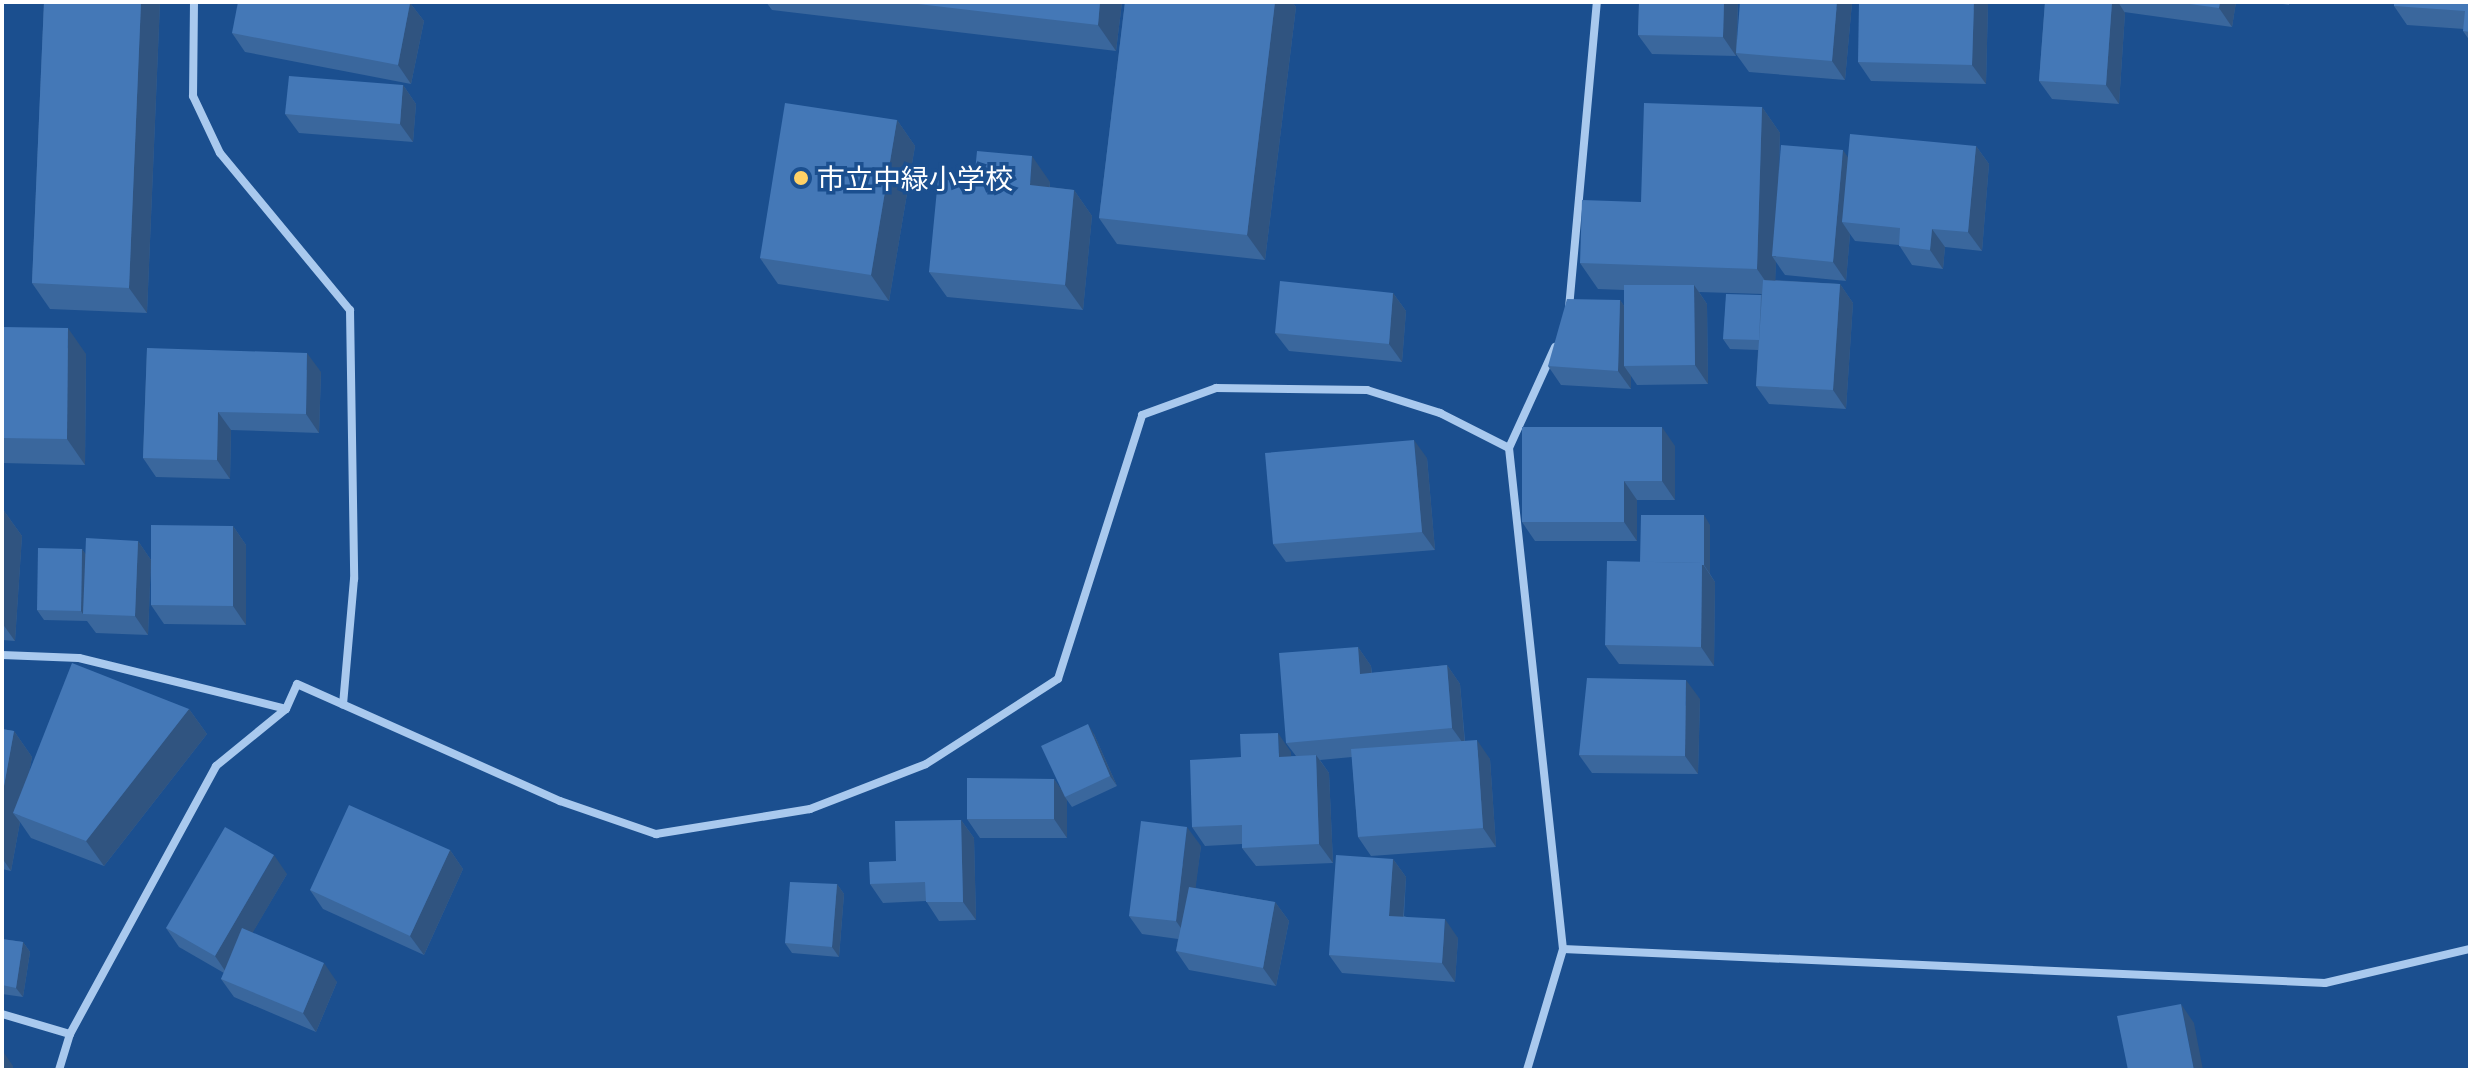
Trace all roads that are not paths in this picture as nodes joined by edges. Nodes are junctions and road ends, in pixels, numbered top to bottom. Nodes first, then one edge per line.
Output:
1 (194, 2) edge
2 (1597, 2) edge
3 (1567, 320) edge
4 (1561, 334) edge
5 (1509, 448) junction
6 (2, 655) edge
7 (343, 705) junction
8 (286, 709) junction
9 (1563, 949) junction
10 (2470, 949) edge
11 (2, 1014) edge
12 (70, 1034) junction
13 (59, 1070) edge
14 (1527, 1070) edge

1 - 7 street
2 - 3 street
4 - 5 street
5 - 7 street
5 - 9 street
6 - 8 street
7 - 8 street
8 - 12 street
9 - 10 street
9 - 14 street
11 - 12 street
12 - 13 street

